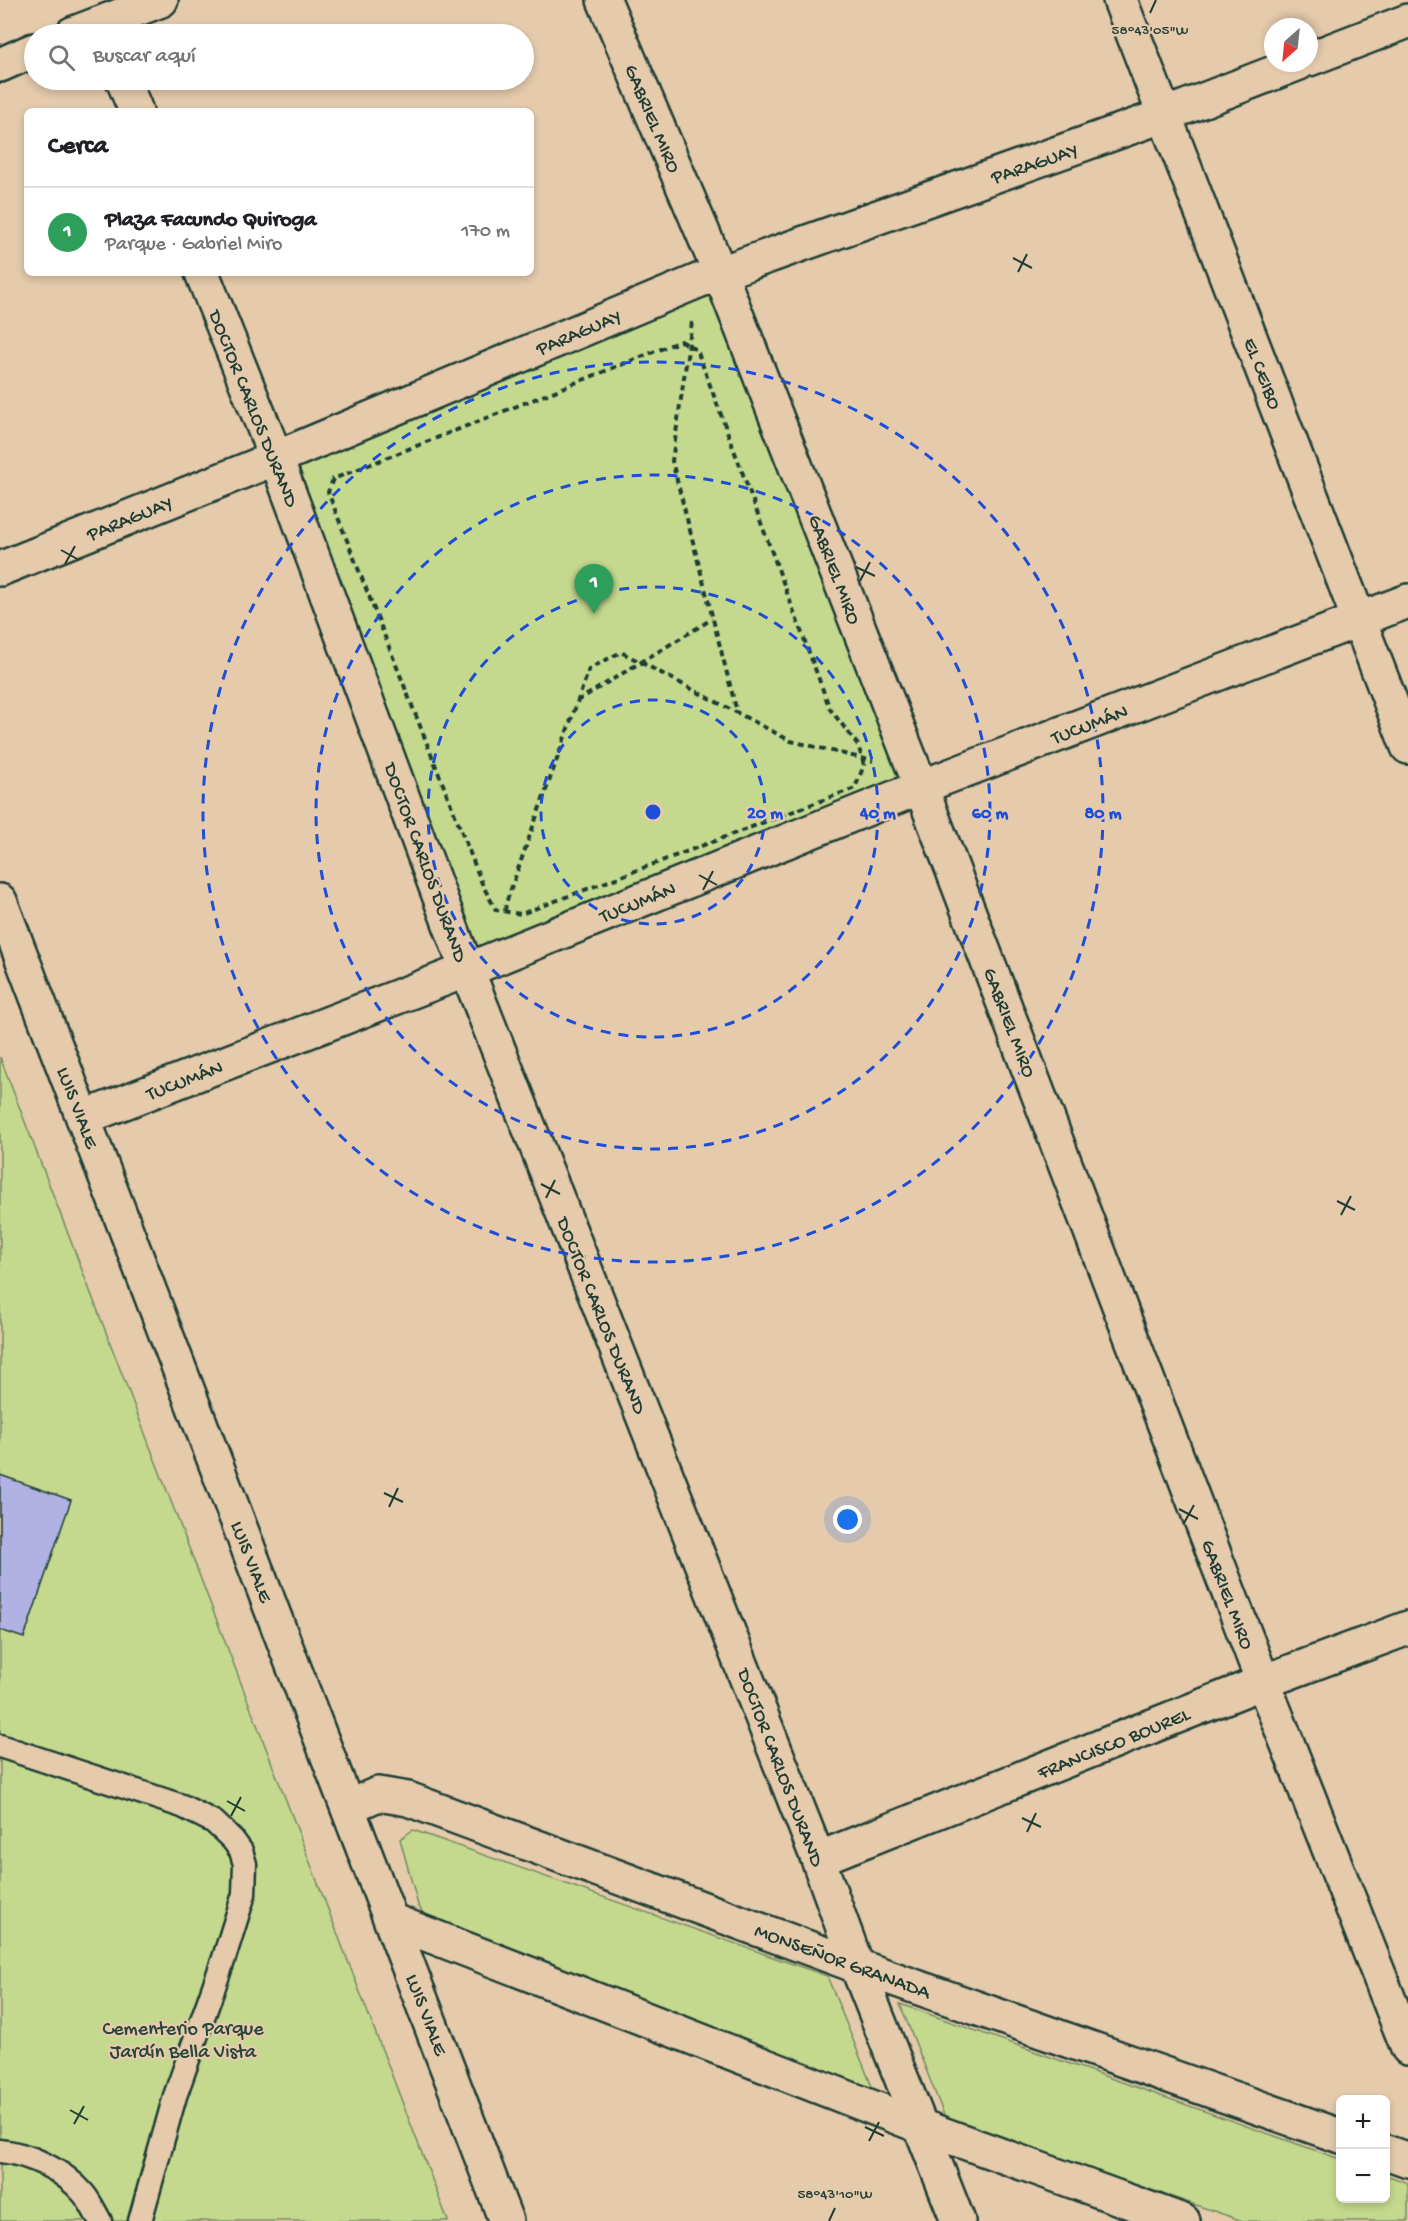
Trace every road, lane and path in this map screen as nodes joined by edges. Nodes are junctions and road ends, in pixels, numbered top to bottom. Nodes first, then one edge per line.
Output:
1 (161, 0) edge
2 (604, 0) edge
3 (1120, 0) edge
4 (1408, 21) edge
5 (108, 24) edge
6 (24, 54) edge
7 (1318, 56) edge
8 (0, 65) edge
9 (1276, 72) edge
10 (127, 90) edge
11 (135, 108) edge
12 (1165, 115) junction
13 (203, 276) edge
14 (709, 277) junction
15 (688, 345) junction
16 (276, 458) junction
17 (0, 569) edge
18 (1408, 601) edge
19 (712, 619) junction
20 (1359, 620) junction
21 (641, 663) junction
22 (577, 702) junction
23 (737, 713) junction
24 (1408, 747) edge
25 (862, 758) junction
26 (918, 779) junction
27 (0, 901) edge
28 (505, 911) junction
29 (504, 955) junction
30 (467, 970) junction
31 (83, 1118) junction
32 (1408, 1628) edge
33 (1263, 1682) junction
34 (0, 1746) edge
35 (348, 1807) junction
36 (818, 1859) junction
37 (393, 1921) junction
38 (857, 1966) junction
39 (1408, 2048) edge
40 (920, 2126) junction
41 (1336, 2134) edge
42 (0, 2151) edge
43 (1390, 2153) edge
44 (1408, 2160) edge
45 (100, 2221) edge
46 (140, 2221) edge
47 (506, 2221) edge
48 (958, 2221) edge
49 (1183, 2221) edge

1 - 5 street
2 - 14 street, GABRIEL MIRO
3 - 12 street, EL CEIBO
4 - 7 street
6 - 8 street
9 - 12 street, PARAGUAY
10 - 11 street
12 - 14 street, PARAGUAY
12 - 20 street, EL CEIBO
13 - 16 street, DOCTOR CARLOS DURAND
14 - 15 path
14 - 16 street, PARAGUAY
14 - 26 street, GABRIEL MIRO
15 - 19 path
15 - 25 path
15 - 28 path
16 - 17 street, PARAGUAY
16 - 30 street, DOCTOR CARLOS DURAND
18 - 20 street, TUCUMÁN
19 - 21 path
19 - 23 path
20 - 24 street, EL CEIBO
20 - 26 street, TUCUMÁN
21 - 22 path
21 - 22 path
21 - 23 path
22 - 28 path
23 - 25 path
25 - 26 path
25 - 28 path
26 - 29 street, TUCUMÁN
26 - 33 street, GABRIEL MIRO
27 - 31 street, LUIS VIALE
28 - 29 path
29 - 30 street, TUCUMÁN
30 - 31 street, TUCUMÁN
30 - 36 street, DOCTOR CARLOS DURAND
31 - 35 street, LUIS VIALE
32 - 33 street, FRANCISCO BOUREL
33 - 36 street, FRANCISCO BOUREL
33 - 39 street, GABRIEL MIRO
34 - 46 lane
35 - 37 street, LUIS VIALE
35 - 38 street, MONSEÑOR GRANADA
36 - 38 street, DOCTOR CARLOS DURAND
37 - 40 street
37 - 47 street, LUIS VIALE
38 - 40 street, DOCTOR CARLOS DURAND
38 - 41 street, MONSEÑOR GRANADA
40 - 48 street, DOCTOR CARLOS DURAND
40 - 49 street
42 - 45 lane
43 - 44 street

